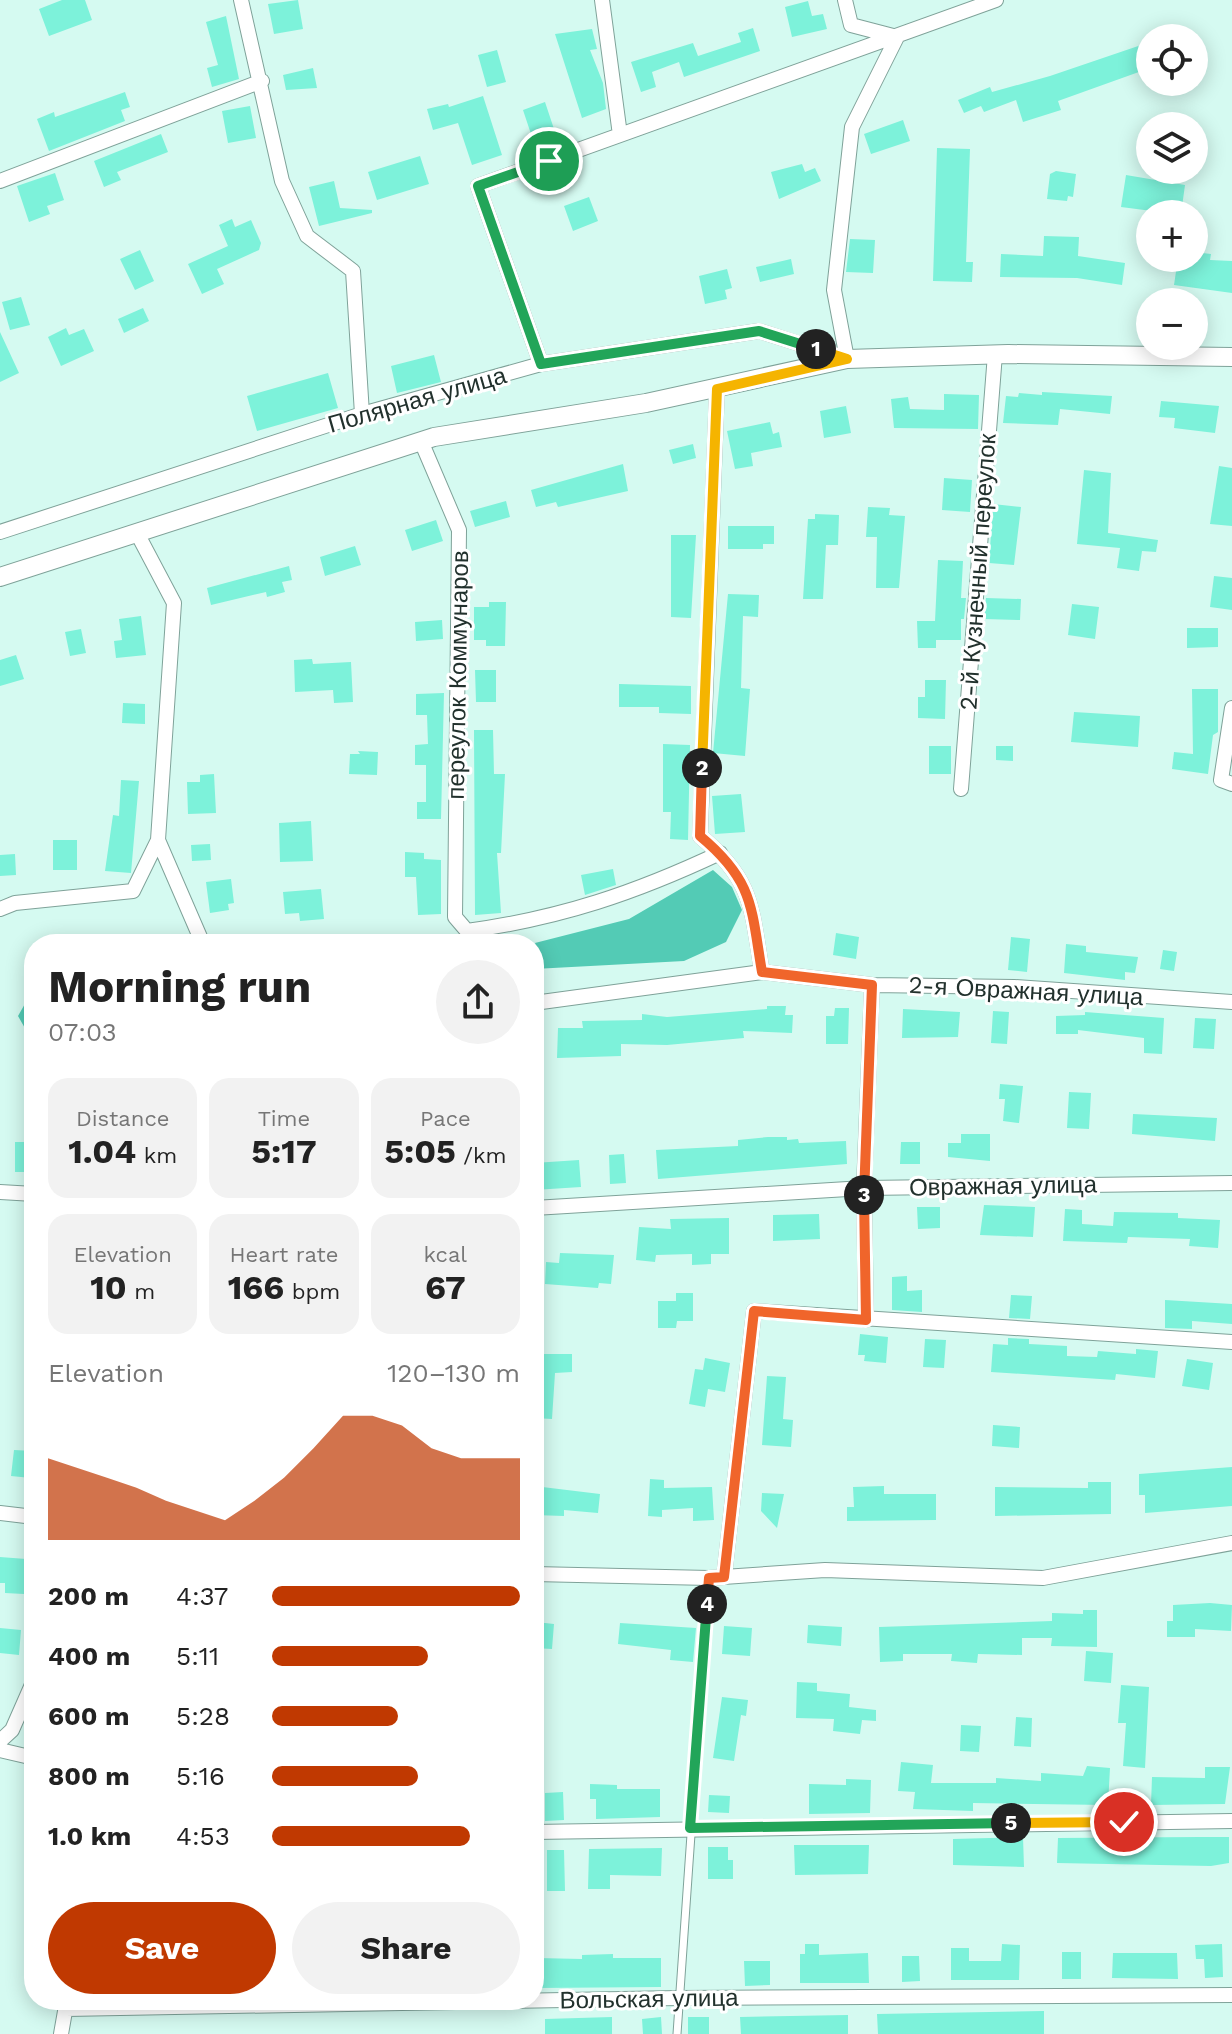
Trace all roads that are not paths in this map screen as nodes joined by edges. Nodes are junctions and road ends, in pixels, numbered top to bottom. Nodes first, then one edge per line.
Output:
1 (241, 0) edge
2 (602, 0) edge
3 (845, 0) edge
4 (996, 0) edge
5 (897, 37) junction
6 (262, 81) junction
7 (620, 135) junction
8 (0, 181) edge
9 (995, 354) junction
10 (1232, 357) edge
11 (847, 359) junction
12 (541, 364) junction
13 (717, 389) junction
14 (362, 414) junction
15 (421, 441) junction
16 (0, 532) edge
17 (137, 533) junction
18 (0, 577) edge
19 (1232, 708) edge
20 (1227, 782) edge
21 (961, 789) dead end
22 (158, 840) junction
23 (720, 853) junction
24 (0, 909) edge
25 (199, 934) edge
26 (762, 972) junction
27 (872, 985) junction
28 (544, 1002) edge
29 (1232, 1002) edge
30 (1232, 1183) edge
31 (864, 1188) junction
32 (0, 1192) edge
33 (24, 1193) edge
34 (544, 1207) edge
35 (866, 1320) junction
36 (1232, 1342) edge
37 (0, 1513) edge
38 (24, 1516) edge
39 (1232, 1543) edge
40 (544, 1574) edge
41 (717, 1578) junction
42 (24, 1703) edge
43 (0, 1741) edge
44 (0, 1750) edge
45 (24, 1756) edge
46 (1232, 1821) edge
47 (690, 1828) junction
48 (544, 1832) edge
49 (1232, 1995) edge
50 (679, 1998) junction
51 (544, 1999) edge
52 (65, 2010) edge
53 (61, 2034) edge
54 (677, 2034) edge

1 - 6 street
2 - 7 street
3 - 5 street
4 - 5 street, Полярная улица
5 - 7 street, Полярная улица
5 - 11 street
6 - 8 street
6 - 14 street
7 - 12 street, Полярная улица
9 - 10 street, Полярная улица
9 - 11 street, Полярная улица
9 - 21 street, 2-й Кузнечный переулок
11 - 12 street
11 - 13 street, Полярная улица
12 - 14 street, Полярная улица
13 - 15 street, Полярная улица
13 - 23 street
14 - 16 street, Полярная улица
15 - 17 street, Полярная улица
15 - 23 street, переулок Коммунаров
17 - 18 street, Полярная улица
17 - 22 street
19 - 20 street
22 - 24 street
22 - 25 street
23 - 26 street
26 - 27 street, 2-я Овражная улица
26 - 28 street, 2-я Овражная улица
27 - 29 street, 2-я Овражная улица
27 - 31 street
30 - 31 street, Овражная улица
31 - 34 street, Овражная улица
31 - 35 street
32 - 33 street
35 - 36 street
35 - 41 street
37 - 38 street
39 - 41 street
40 - 41 street
41 - 47 lane
42 - 43 street
44 - 45 street
46 - 47 street
47 - 48 street
47 - 50 lane
49 - 50 street, Вольская улица
50 - 51 street, Вольская улица
50 - 54 lane
52 - 53 street

